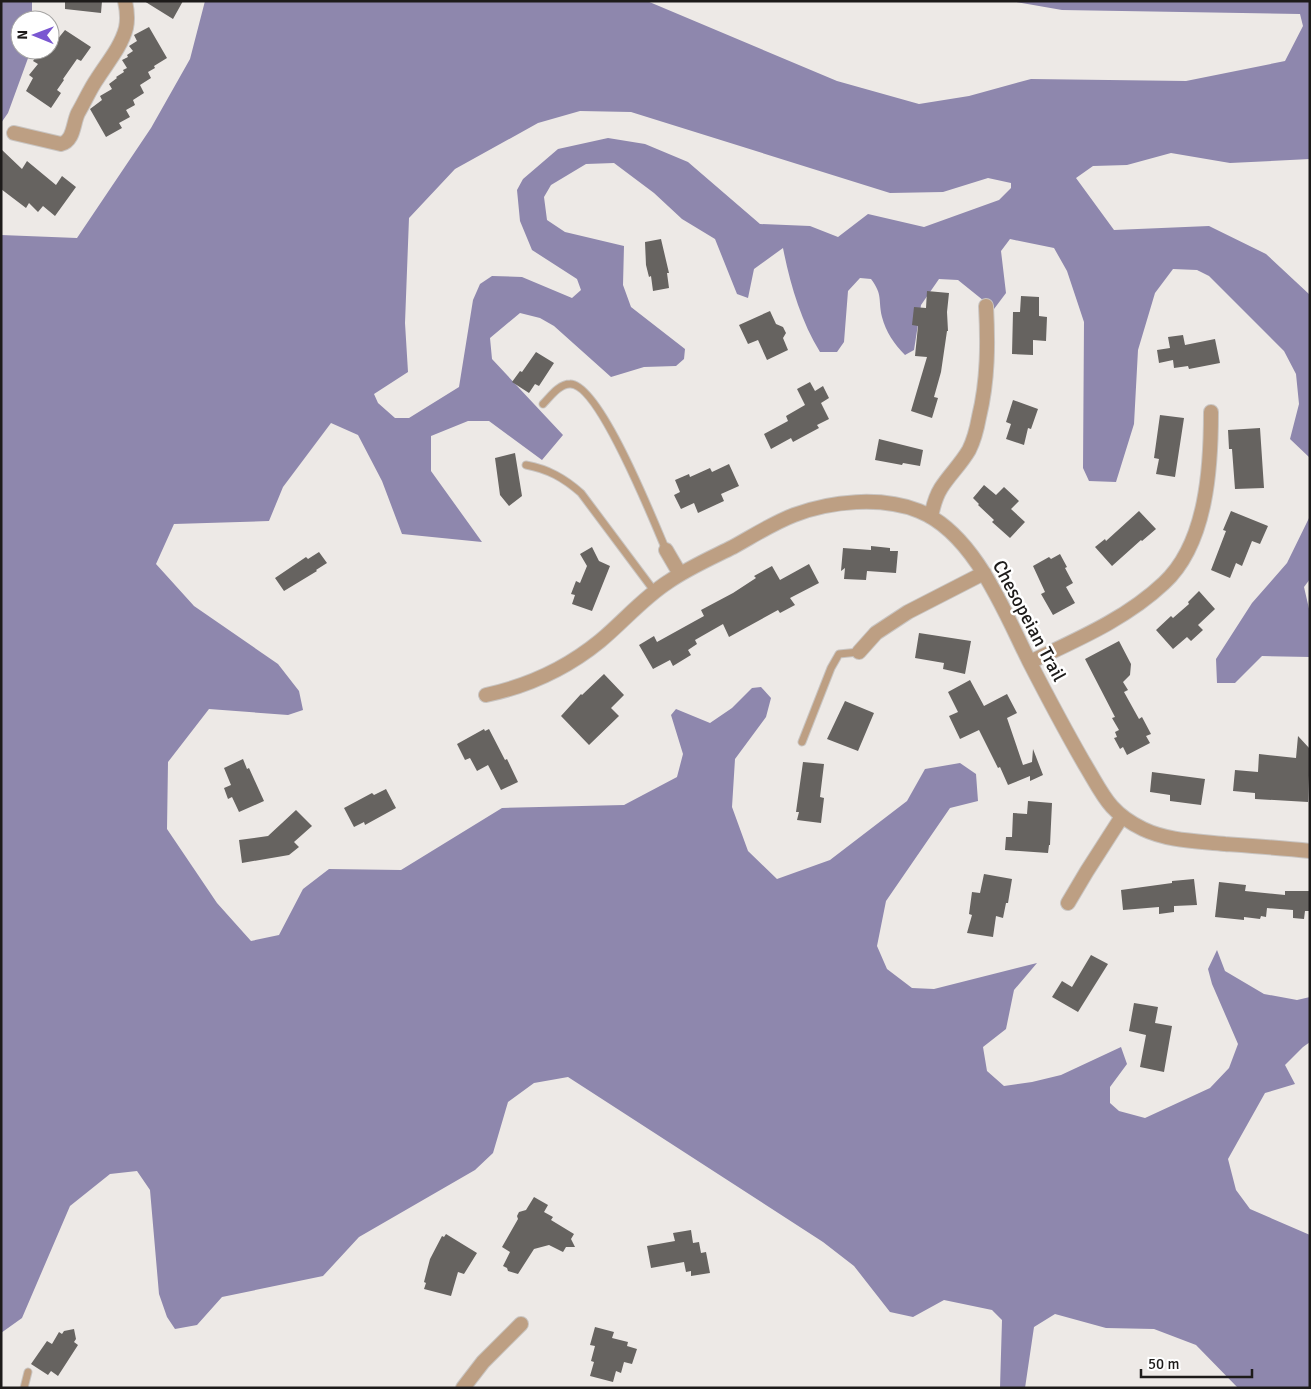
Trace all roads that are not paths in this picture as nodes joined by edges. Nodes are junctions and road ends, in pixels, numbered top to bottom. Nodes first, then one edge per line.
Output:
1 (125, 1) edge
2 (14, 133) dead end
3 (986, 306) dead end
4 (544, 404) dead end
5 (1210, 412) dead end
6 (526, 465) dead end
7 (931, 516) junction
8 (666, 550) joint
9 (984, 573) junction
10 (680, 574) junction
11 (655, 592) junction
12 (859, 652) joint
13 (1030, 662) junction
14 (486, 695) dead end
15 (802, 742) dead end
16 (1122, 818) junction
17 (1310, 850) edge
18 (1068, 903) dead end
19 (520, 1324) dead end
20 (28, 1372) dead end
21 (24, 1388) edge
22 (463, 1388) edge

1 - 2 street
3 - 7 street
4 - 8 lane
5 - 13 street
6 - 11 lane
7 - 9 street, Chesopeian Trail
7 - 10 street, Chesopeian Trail
8 - 10 street
9 - 12 street
9 - 13 street, Chesopeian Trail
10 - 11 street, Chesopeian Trail
11 - 14 street, Chesopeian Trail
12 - 15 lane
13 - 16 street, Chesopeian Trail
16 - 17 street, Chesopeian Trail
16 - 18 street
19 - 22 street
20 - 21 lane

